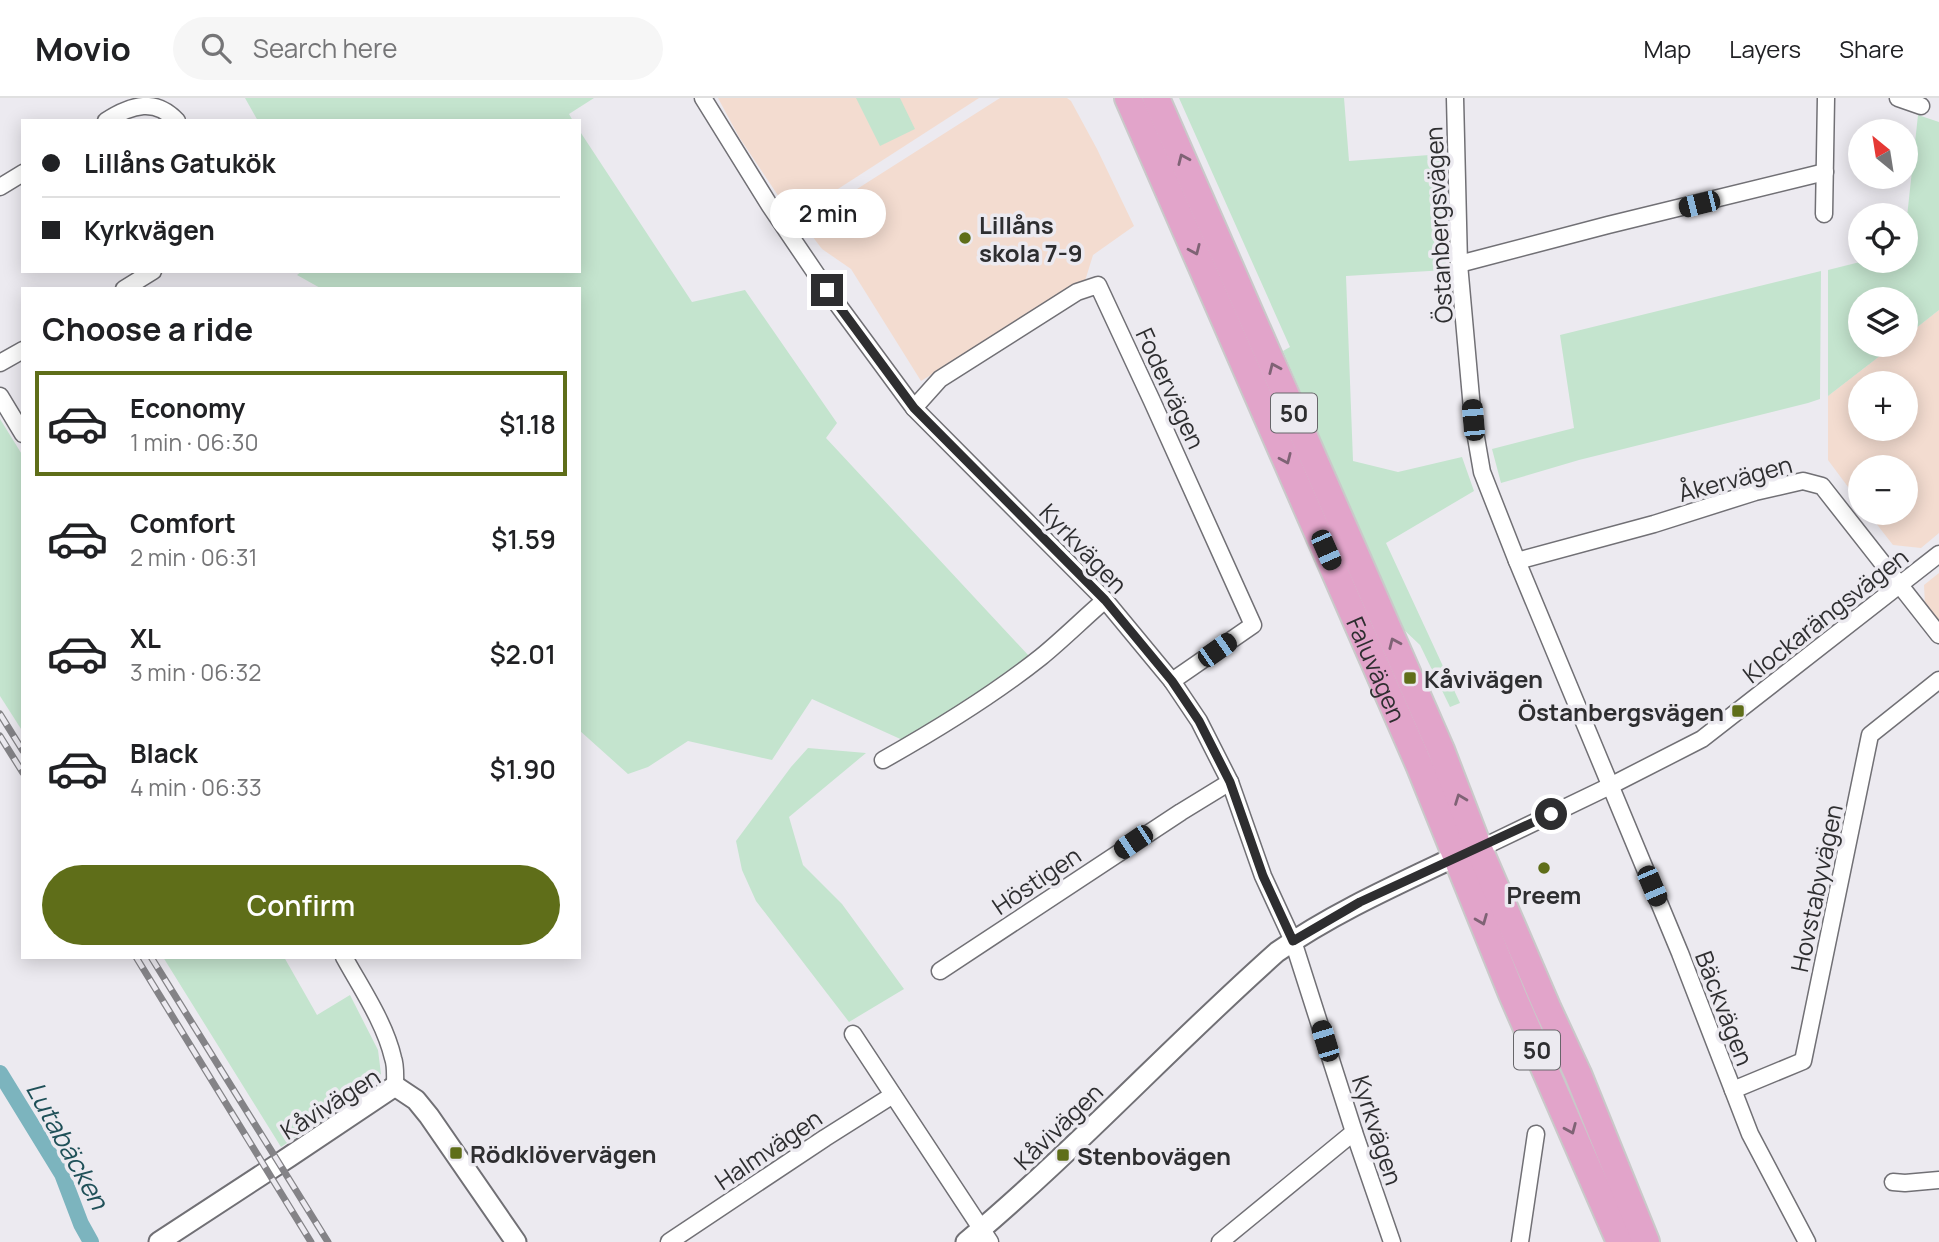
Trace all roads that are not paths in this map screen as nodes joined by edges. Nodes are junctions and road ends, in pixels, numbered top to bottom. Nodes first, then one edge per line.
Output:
1 (703, 98) edge
2 (1128, 98) edge
3 (1156, 98) edge
4 (1455, 98) edge
5 (1826, 98) edge
6 (1898, 98) edge
7 (1921, 106) dead end
8 (109, 119) edge
9 (176, 119) edge
10 (1825, 172) junction
11 (21, 174) edge
12 (0, 187) edge
13 (1824, 214) dead end
14 (1459, 264) junction
15 (150, 273) edge
16 (127, 287) edge
17 (21, 351) edge
18 (0, 363) edge
19 (0, 396) edge
20 (914, 408) junction
21 (21, 431) edge
22 (1939, 554) edge
23 (1517, 561) junction
24 (1900, 585) junction
25 (1105, 600) junction
26 (1939, 635) edge
27 (1939, 680) edge
28 (1172, 681) junction
29 (1427, 739) junction
30 (883, 760) dead end
31 (1230, 782) junction
32 (1610, 786) junction
33 (1468, 852) junction
34 (1293, 941) junction
35 (345, 959) edge
36 (940, 971) dead end
37 (853, 1034) dead end
38 (395, 1086) junction
39 (1733, 1090) junction
40 (893, 1095) junction
41 (1354, 1132) junction
42 (1536, 1134) dead end
43 (1939, 1180) edge
44 (1893, 1182) dead end
45 (986, 1235) edge
46 (159, 1242) edge
47 (516, 1242) edge
48 (669, 1242) edge
49 (966, 1242) edge
50 (1220, 1242) edge
51 (1392, 1242) edge
52 (1520, 1242) edge
53 (1619, 1242) edge
54 (1646, 1242) edge
55 (1807, 1242) edge

1 - 20 street, Kyrkvägen
2 -> 29 highway, Faluvägen / 50
29 -> 3 highway, Faluvägen / 50
4 - 14 street, Östanbergsvägen
5 - 10 street
6 - 7 street
8 - 9 street
10 - 13 street
10 - 14 street
11 - 12 street
14 - 23 street, Östanbergsvägen
15 - 16 street
17 - 18 street
19 - 21 street
20 - 25 street, Kyrkvägen
20 - 28 street, Fodervägen
22 - 24 street, Klockarängsvägen
23 - 24 street, Åkervägen
23 - 32 street, Östanbergsvägen
24 - 26 street, Åkervägen
24 - 32 street, Klockarängsvägen
25 - 28 street, Kyrkvägen
25 - 30 street
27 - 39 street, Hovstabyvägen
28 - 31 street, Kyrkvägen
33 -> 29 highway, Faluvägen / 50
29 - 33 highway, Faluvägen / 50
31 - 34 street, Kyrkvägen
31 - 36 street, Höstigen
32 - 33 street, Klockarängsvägen
32 - 39 street, Bäckvägen
33 - 34 street, Kåvivägen
33 -> 53 highway, Faluvägen / 50
33 - 54 highway, Faluvägen / 50
34 - 41 street, Kyrkvägen
34 - 45 street, Kåvivägen
35 - 38 street
37 - 40 street
38 - 46 street, Kåvivägen
38 - 47 street, Kåvivägen
39 - 55 street, Bäckvägen
40 - 45 street
40 - 48 street, Halmvägen
41 - 50 street
41 - 51 street, Kyrkvägen
42 - 52 street
43 - 44 street
45 - 49 street, Kåvivägen

